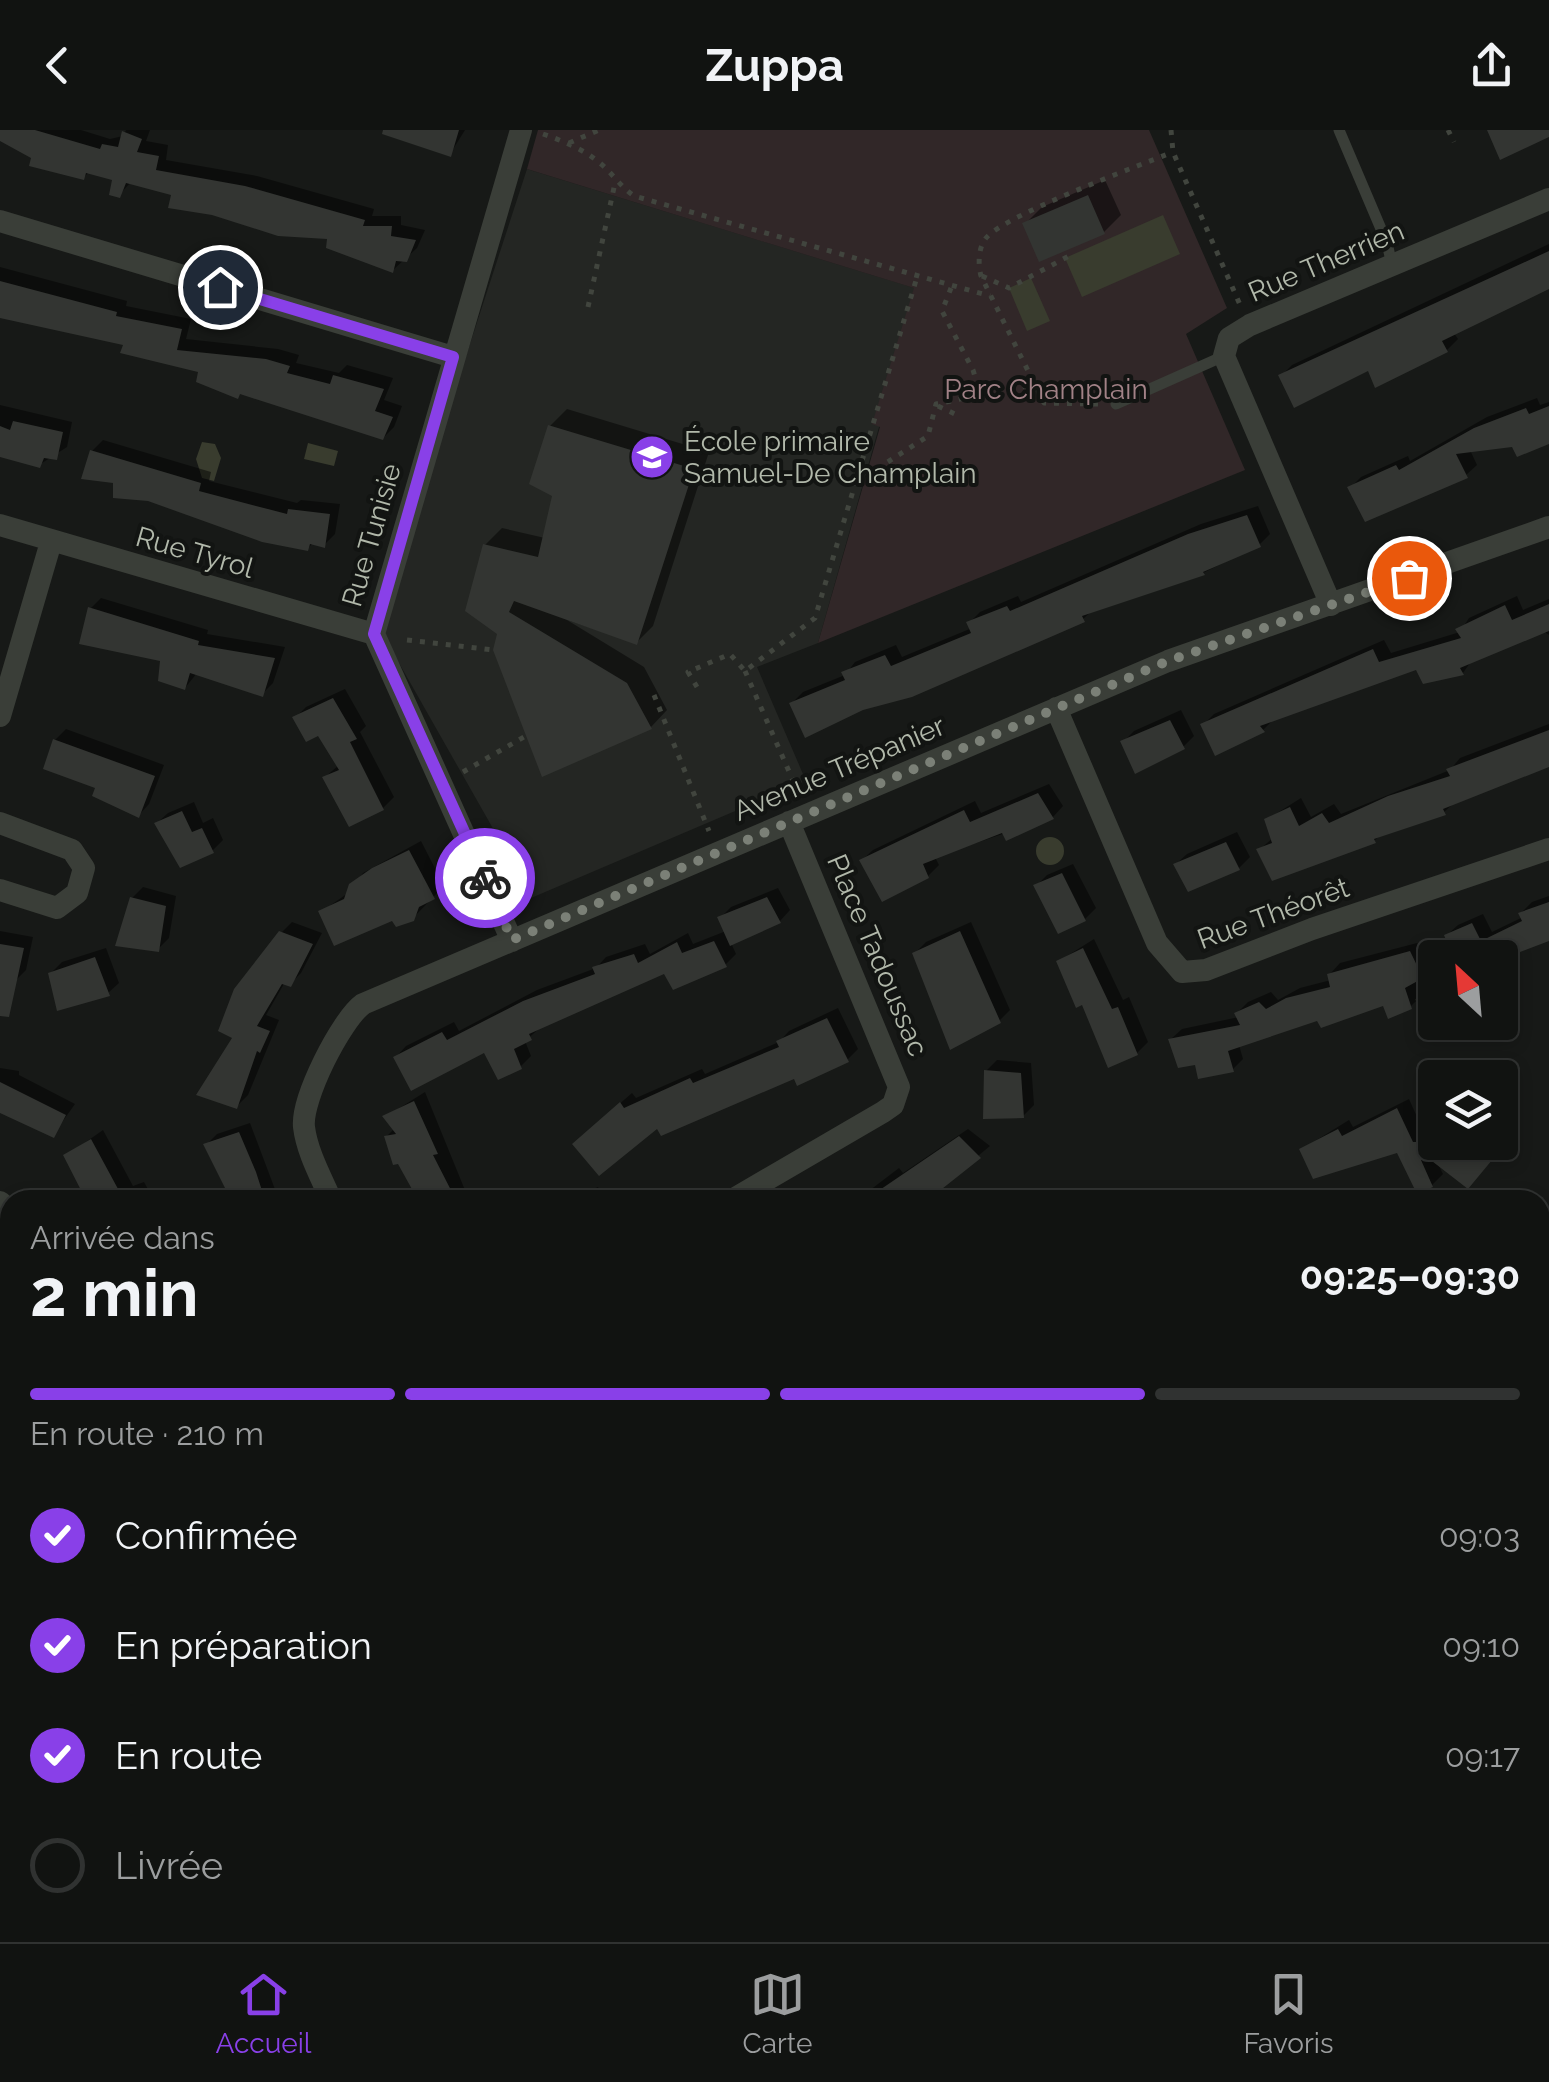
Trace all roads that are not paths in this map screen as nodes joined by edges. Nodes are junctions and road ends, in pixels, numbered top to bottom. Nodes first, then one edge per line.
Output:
1 (521, 130) edge
2 (1339, 130) edge
3 (1549, 200) edge
4 (0, 221) edge
5 (1392, 265) junction
6 (1224, 356) junction
7 (453, 357) junction
8 (1116, 404) road end
9 (0, 526) edge
10 (1549, 526) edge
11 (51, 542) junction
12 (1331, 605) junction
13 (374, 634) junction
14 (1056, 708) junction
15 (0, 716) edge
16 (789, 822) junction
17 (0, 823) edge
18 (1549, 848) edge
19 (0, 890) edge
20 (512, 940) junction
21 (327, 1190) edge
22 (749, 1190) edge

1 - 7 street, Rue Tunisie
2 - 5 lane
3 - 5 street, Rue Therrien
4 - 7 street
5 - 6 street, Rue Therrien
6 - 8 lane
6 - 12 street
7 - 13 street, Rue Tunisie
9 - 11 street, Rue Tyrol
10 - 12 street, Avenue Trépanier
11 - 13 street, Rue Tyrol
11 - 15 street
12 - 14 street, Avenue Trépanier
13 - 20 street, Rue Tunisie
14 - 16 street, Avenue Trépanier
14 - 18 street, Rue Théorêt
16 - 20 street, Avenue Trépanier
16 - 22 street, Place Tadoussac
17 - 19 street
20 - 21 street, Avenue Trépanier

